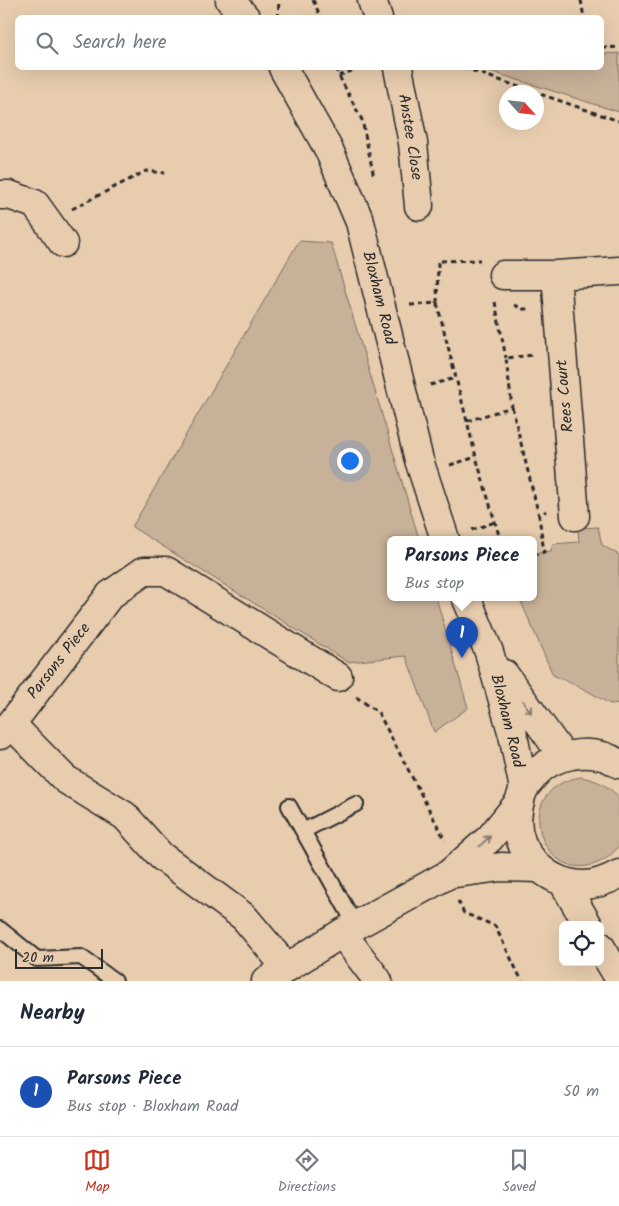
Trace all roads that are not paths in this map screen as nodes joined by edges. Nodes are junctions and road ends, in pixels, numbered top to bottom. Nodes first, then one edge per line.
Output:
1 (230, 0) edge
2 (372, 0) edge
3 (243, 15) edge
4 (377, 15) edge
5 (284, 70) edge
6 (398, 70) edge
7 (0, 195) edge
8 (419, 206) dead end
9 (63, 243) dead end
10 (619, 271) edge
11 (556, 275) junction
12 (503, 292) road end
13 (575, 516) dead end
14 (444, 536) edge
15 (468, 601) edge
16 (490, 652) junction
17 (338, 677) road end
18 (5, 729) edge
19 (562, 756) junction
20 (616, 760) edge
21 (522, 795) junction
22 (356, 804) dead end
23 (289, 806) dead end
24 (303, 830) junction
25 (539, 868) junction
26 (449, 874) junction
27 (619, 874) edge
28 (563, 882) junction
29 (586, 921) edge
30 (0, 929) edge
31 (349, 930) junction
32 (604, 953) edge
33 (276, 974) edge
34 (619, 978) edge
35 (115, 981) edge
36 (378, 981) edge

1 - 3 street
2 - 4 street
5 - 14 street, Bloxham Road
6 - 8 street, Anstee Close
7 - 9 street
10 - 11 street
11 - 12 street
11 - 13 street, Rees Court
15 - 16 street, Bloxham Road
16 -> 19 street, Bloxham Road
16 - 21 street, Bloxham Road
17 - 18 street, Parsons Piece
18 - 33 street, Parsons Piece
19 - 20 street, Bloxham Road
19 - 21 street, Bloxham Road
21 - 25 street, Bloxham Road
26 -> 21 street, Parsons Piece
22 - 24 lane
23 - 24 lane
24 - 31 lane
25 - 26 street, Parsons Piece
25 - 28 street, Bloxham Road
26 - 31 street, Parsons Piece
27 - 28 street, Bloxham Road
28 - 29 street
30 - 35 lane
31 - 33 street, Parsons Piece
31 - 36 street
32 - 34 street

